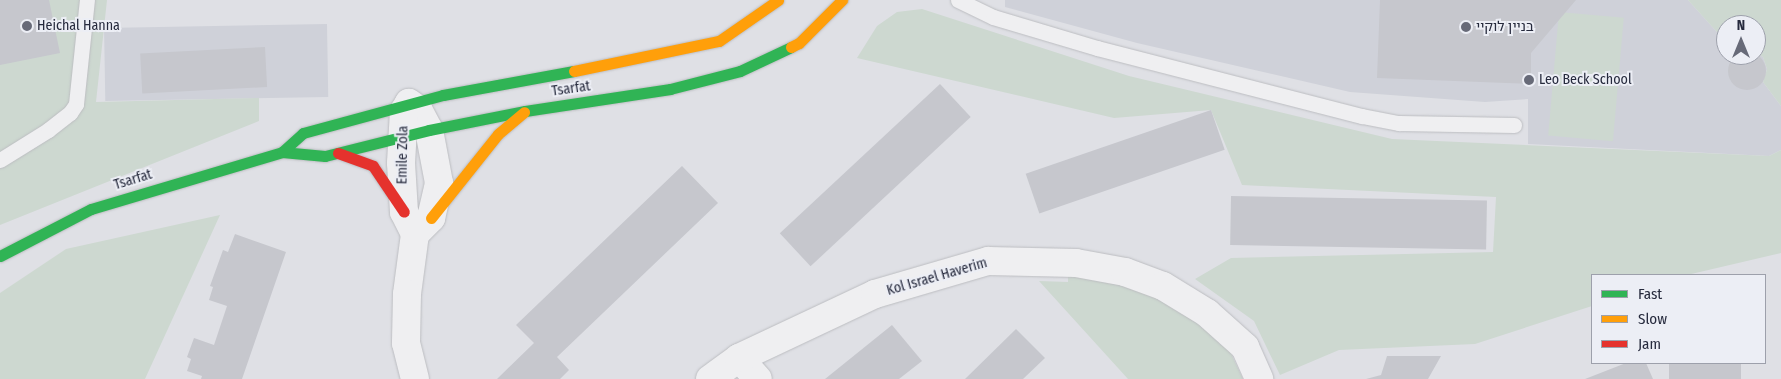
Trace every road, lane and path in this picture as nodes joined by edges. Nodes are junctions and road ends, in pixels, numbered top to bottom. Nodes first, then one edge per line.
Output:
1 (87, 0) edge
2 (778, 0) edge
3 (842, 0) edge
4 (958, 0) edge
5 (409, 103) junction
6 (525, 111) junction
7 (1514, 125) dead end
8 (429, 130) junction
9 (402, 136) junction
10 (282, 152) junction
11 (338, 153) junction
12 (0, 160) edge
13 (416, 221) junction
14 (0, 256) edge
15 (739, 358) junction
16 (415, 379) edge
17 (710, 379) edge
18 (758, 379) edge
19 (1259, 379) edge

1 - 12 lane
2 - 5 street, Tsarfat
3 - 6 street, Tsarfat
4 - 7 lane
5 - 8 street, Emile Zola
5 - 9 street, Emile Zola
5 - 10 street, Tsarfat
6 - 8 street, Tsarfat
6 - 13 street
8 - 9 street, Tsarfat
8 - 13 street, Emile Zola
9 - 11 street, Tsarfat
9 - 13 street, Emile Zola
10 - 11 street, Tsarfat
10 - 14 street, Tsarfat
11 - 13 street
13 - 16 street, Emile Zola
15 - 17 street, Kol Israel Haverim
15 - 18 street
15 - 19 street, Kol Israel Haverim

